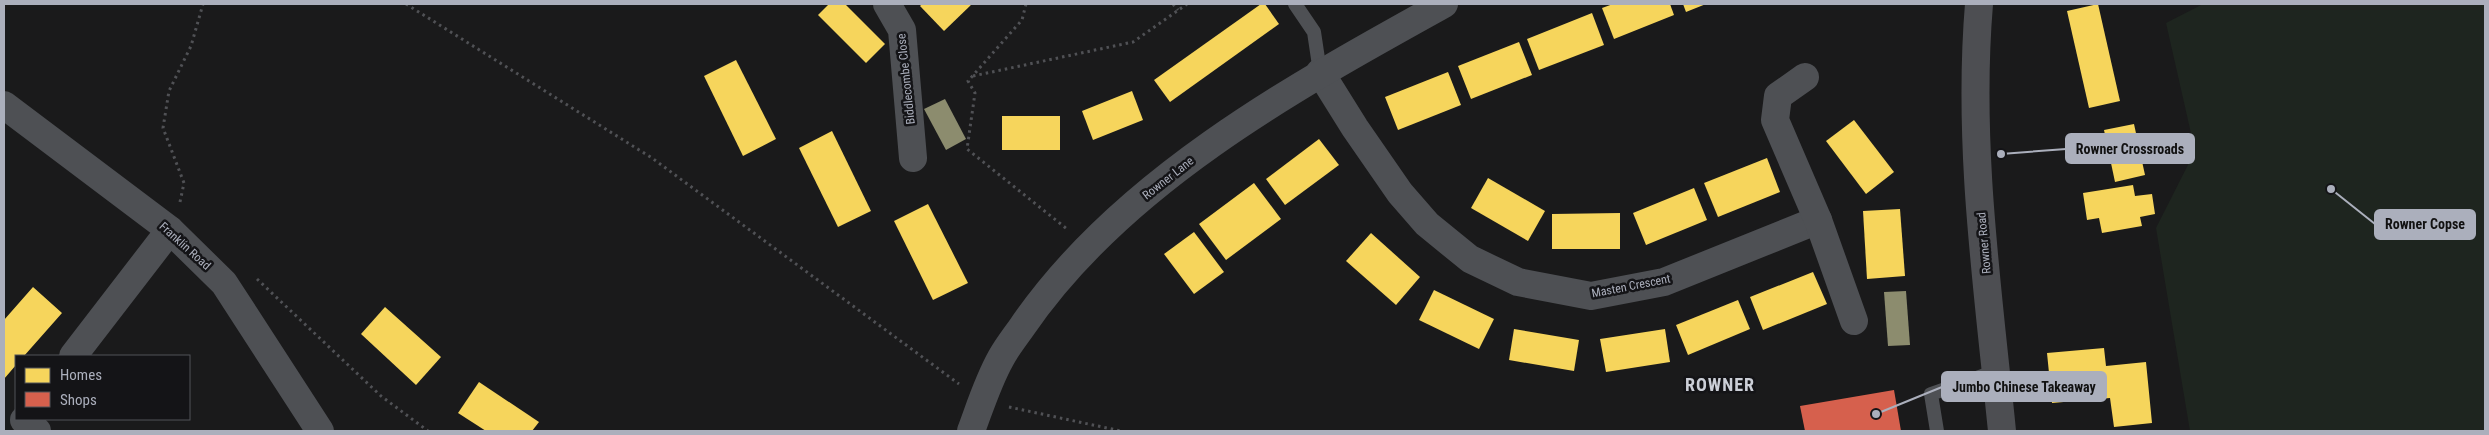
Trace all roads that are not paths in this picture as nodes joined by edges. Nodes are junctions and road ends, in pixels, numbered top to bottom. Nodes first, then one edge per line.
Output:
1 (887, 4) edge
2 (1295, 4) edge
3 (1444, 4) edge
4 (1968, 4) edge
5 (1979, 4) edge
6 (1975, 55) junction
7 (1320, 72) junction
8 (1805, 77) dead end
9 (4, 105) edge
10 (913, 158) dead end
11 (1818, 220) junction
12 (170, 230) junction
13 (1854, 321) dead end
14 (75, 355) edge
15 (1996, 372) junction
16 (24, 420) edge
17 (37, 431) edge
18 (320, 431) edge
19 (971, 431) edge
20 (1937, 431) edge
21 (2002, 431) edge

1 - 10 street, Biddlecombe Close
2 - 7 lane
3 - 7 street, Rowner Lane
4 - 6 main road, Rowner Road
5 - 6 main road, Rowner Road
6 - 15 main road, Rowner Road
7 - 11 street, Masten Crescent
7 - 19 street, Rowner Lane
8 - 11 street
9 - 12 street, Franklin Road
11 - 13 street
12 - 14 street
12 - 18 street, Franklin Road
15 - 20 lane
15 - 21 main road, Rowner Road
16 - 17 street

